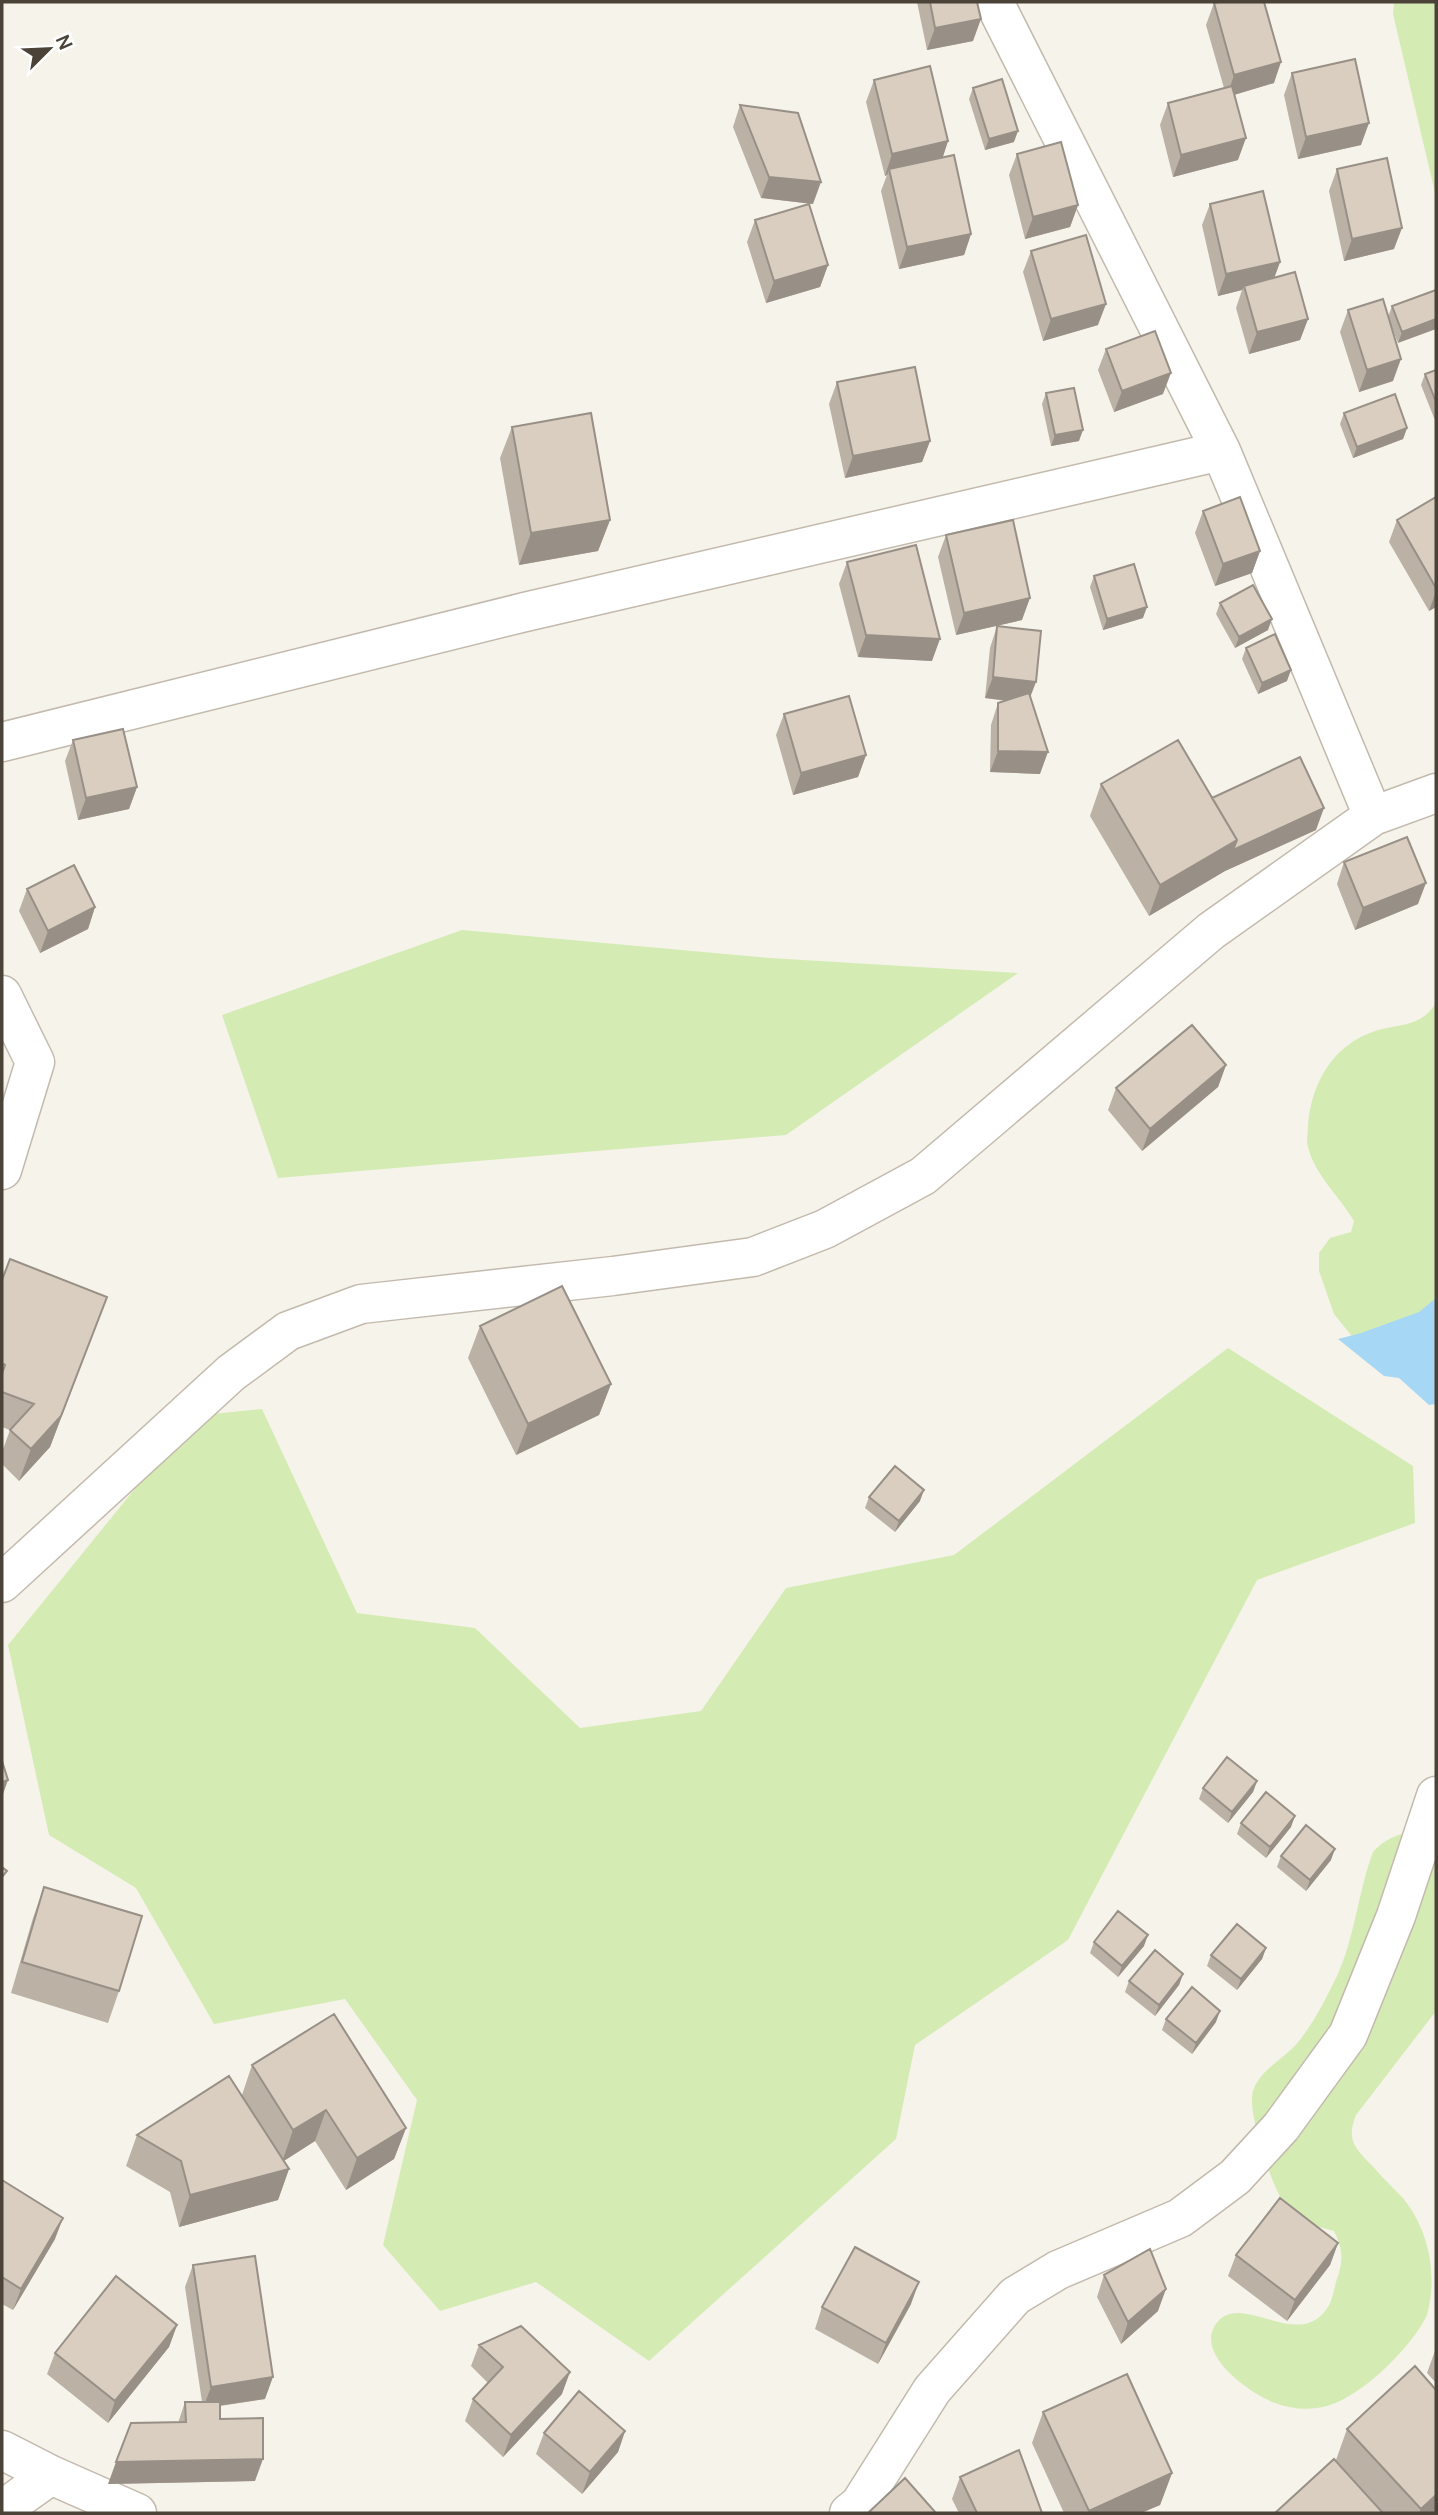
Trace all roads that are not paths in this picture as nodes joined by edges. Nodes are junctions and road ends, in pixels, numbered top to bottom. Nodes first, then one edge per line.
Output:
1 (994, 2) edge
2 (1221, 451) junction
3 (2, 742) edge
4 (1436, 793) edge
5 (1373, 816) junction
6 (2, 995) edge
7 (2, 1170) edge
8 (2, 1583) edge
9 (1436, 1796) edge
10 (2, 2451) edge
11 (51, 2475) junction
12 (2, 2510) edge
13 (137, 2513) edge
14 (849, 2513) edge

1 - 2 street
2 - 3 street
2 - 5 street
4 - 5 street
5 - 8 street
6 - 7 street
9 - 14 street
10 - 11 street
11 - 12 street
11 - 13 street

